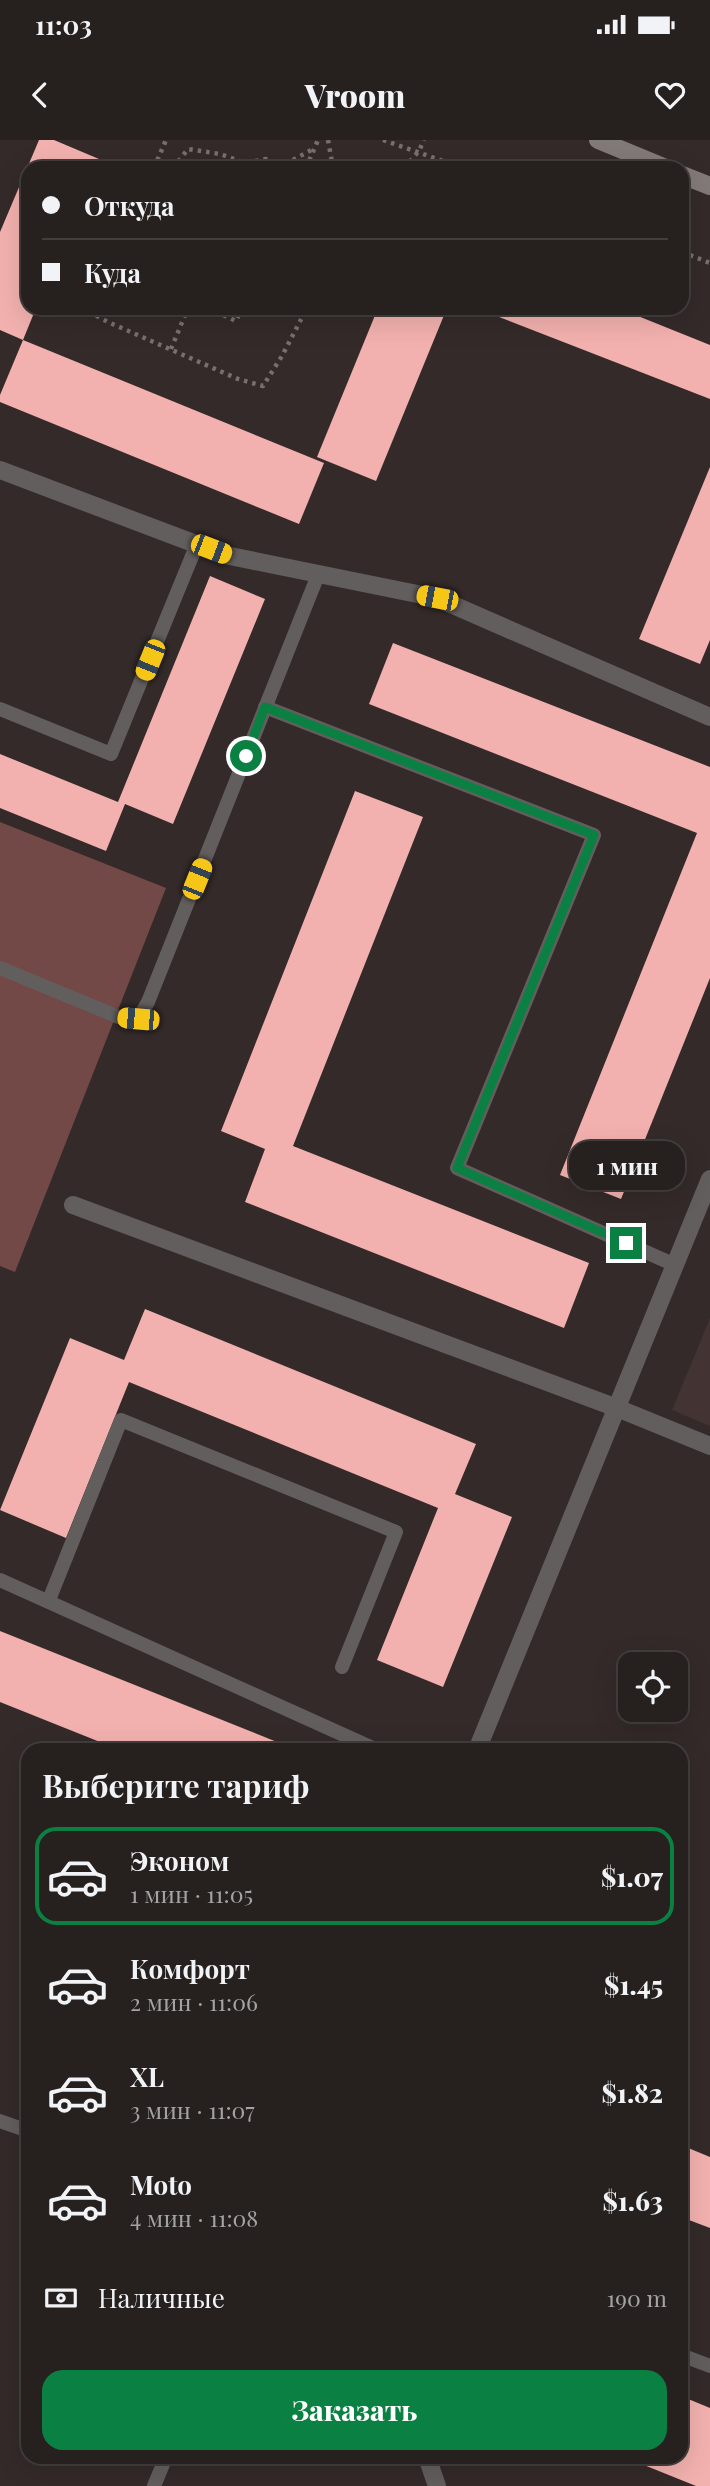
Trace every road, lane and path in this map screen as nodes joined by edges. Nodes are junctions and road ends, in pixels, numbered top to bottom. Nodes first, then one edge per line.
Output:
1 (166, 140) edge
2 (318, 140) edge
3 (328, 140) edge
4 (383, 140) edge
5 (424, 140) edge
6 (598, 140) edge
7 (315, 148) junction
8 (419, 151) junction
9 (157, 161) edge
10 (179, 161) edge
11 (239, 161) edge
12 (291, 161) edge
13 (309, 161) edge
14 (332, 161) edge
15 (410, 161) edge
16 (445, 161) edge
17 (649, 161) edge
18 (689, 178) edge
19 (710, 186) edge
20 (689, 255) edge
21 (710, 263) edge
22 (95, 315) edge
23 (185, 315) edge
24 (223, 315) edge
25 (239, 315) edge
26 (303, 315) edge
27 (171, 349) junction
28 (0, 470) edge
29 (197, 544) junction
30 (318, 575) junction
31 (265, 707) junction
32 (0, 709) edge
33 (710, 716) edge
34 (0, 968) edge
35 (710, 1179) edge
36 (73, 1205) dead end
37 (675, 1265) junction
38 (617, 1408) junction
39 (710, 1446) edge
40 (0, 1580) edge
41 (48, 1600) junction
42 (342, 1667) dead end
43 (362, 1743) edge
44 (480, 1743) edge
45 (0, 2121) edge
46 (21, 2128) edge
47 (688, 2358) edge
48 (710, 2367) edge
49 (163, 2464) edge
50 (429, 2464) edge
51 (154, 2486) edge
52 (437, 2486) edge

1 - 9 path
2 - 7 path
3 - 14 path
4 - 8 path
5 - 8 path
6 - 17 main road
7 - 12 path
7 - 13 path
8 - 15 path
8 - 16 path
10 - 11 path
18 - 19 main road
20 - 21 path
22 - 27 path
23 - 27 path
24 - 25 path
26 - 27 path
28 - 29 street
29 - 30 street
29 - 32 lane
30 - 31 lane
30 - 33 street
31 - 34 lane
31 - 37 lane
35 - 37 street
36 - 38 street
37 - 38 street
38 - 39 street
38 - 44 street
40 - 41 lane
41 - 42 lane
41 - 43 lane
45 - 46 lane
47 - 48 lane
49 - 51 lane
50 - 52 street

